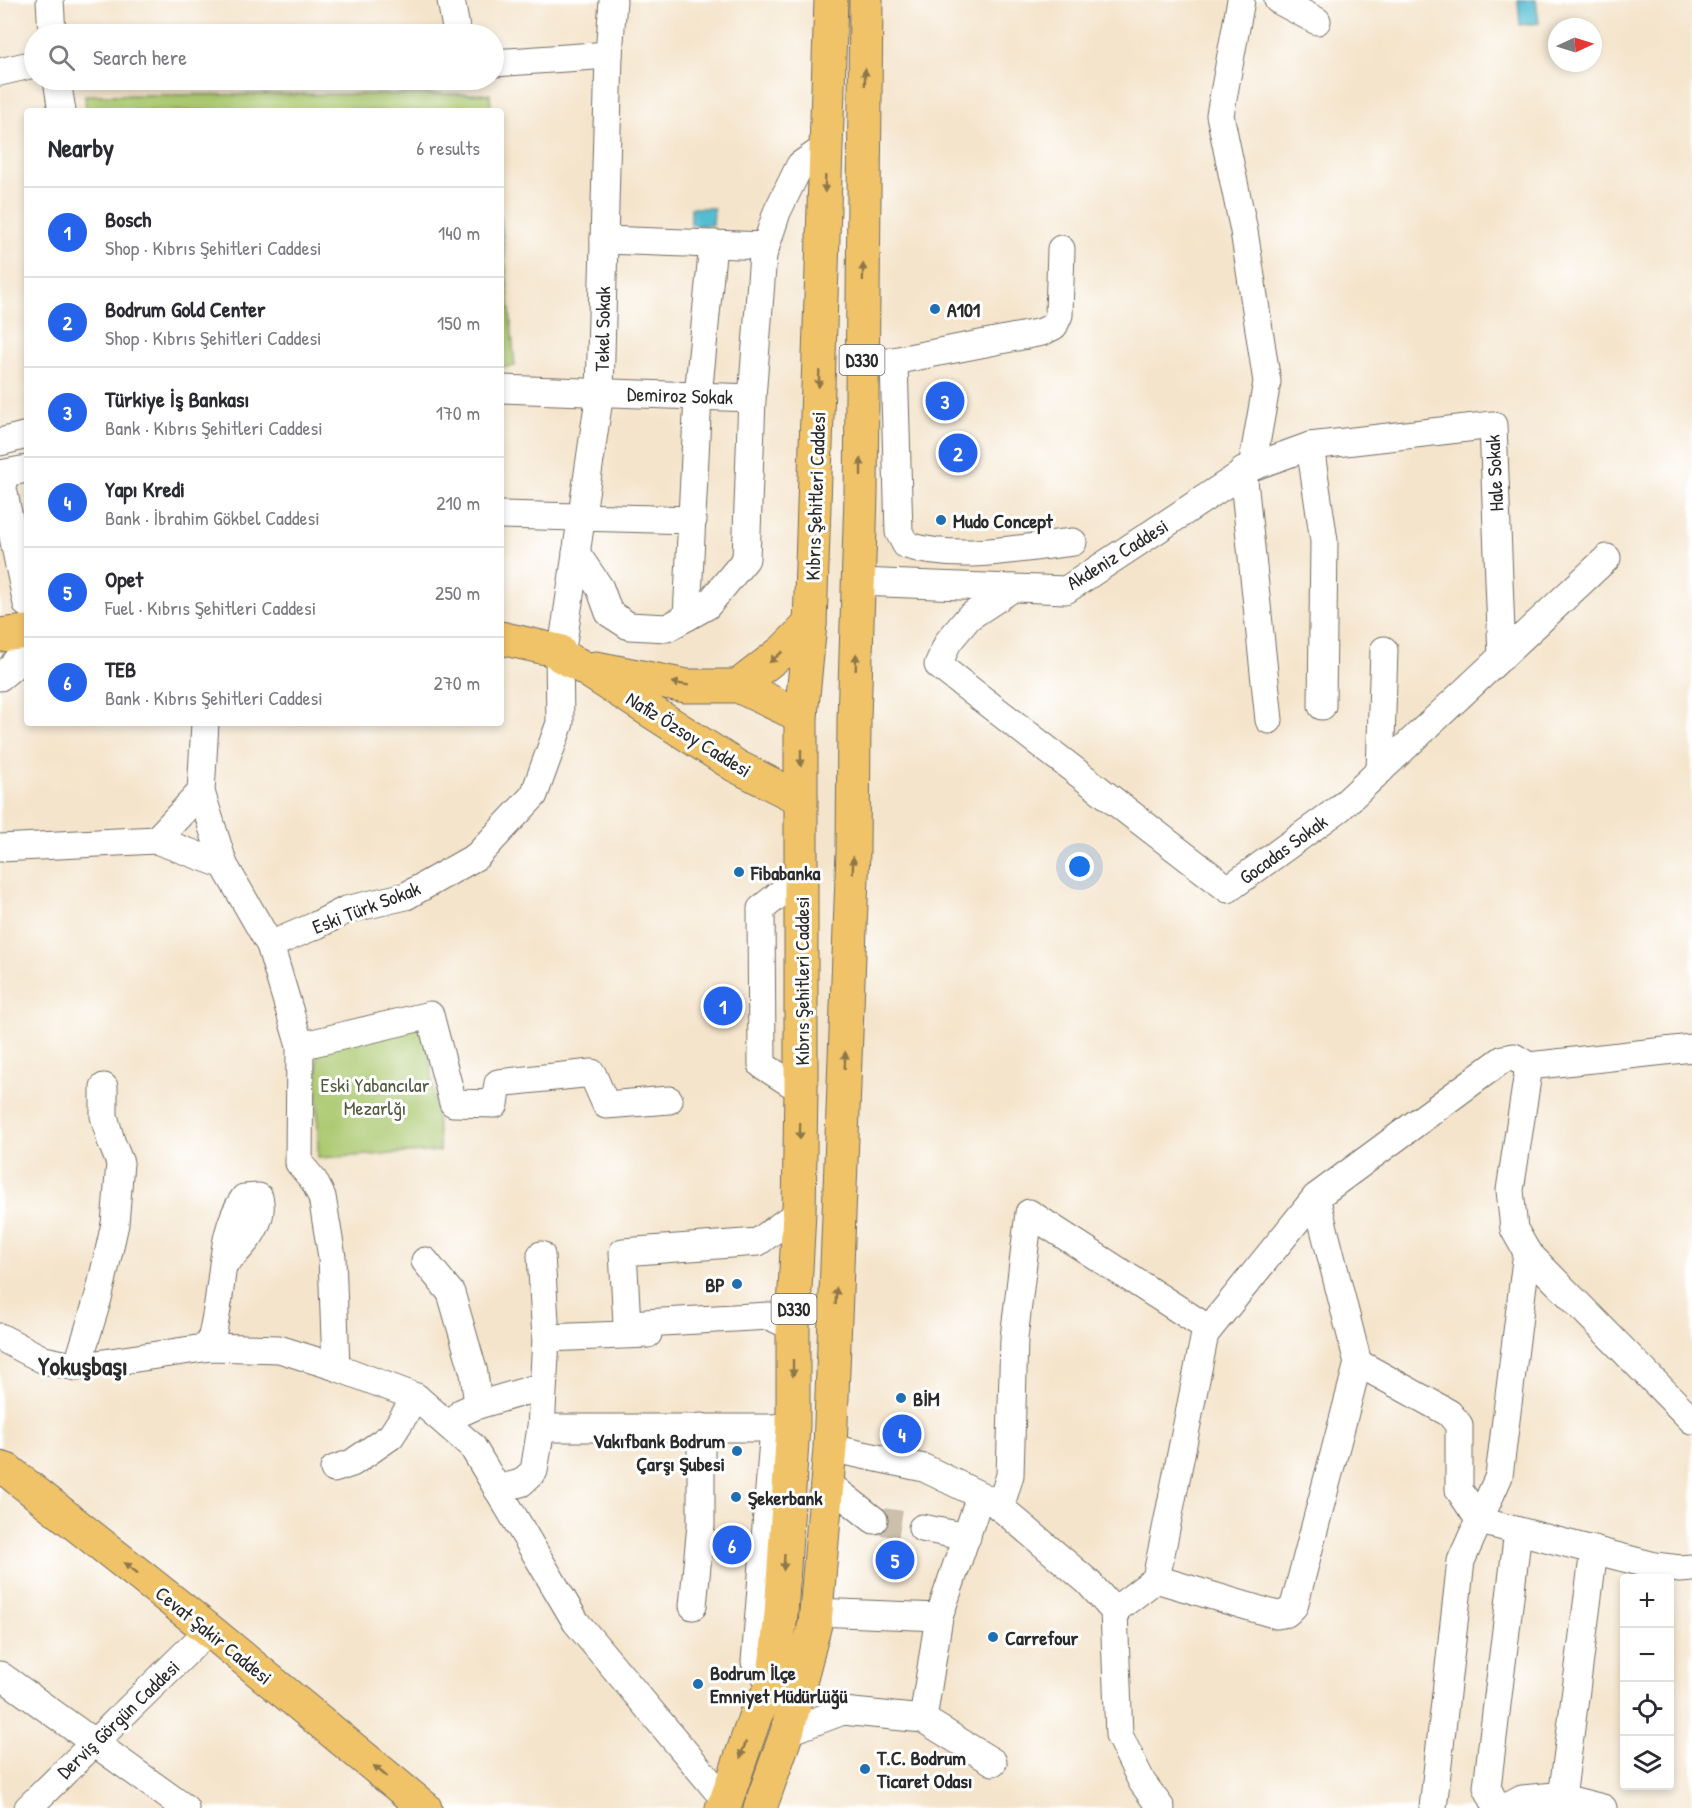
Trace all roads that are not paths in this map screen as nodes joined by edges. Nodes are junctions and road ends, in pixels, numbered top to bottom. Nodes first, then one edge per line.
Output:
1 (50, 0) edge
2 (451, 0) edge
3 (613, 0) edge
4 (831, 0) edge
5 (866, 0) edge
6 (1241, 0) edge
7 (1278, 0) edge
8 (1317, 21) dead end
9 (51, 24) edge
10 (455, 24) edge
11 (609, 56) junction
12 (504, 62) edge
13 (24, 66) edge
14 (0, 72) edge
15 (59, 90) edge
16 (62, 108) edge
17 (826, 147) junction
18 (604, 240) junction
19 (713, 244) junction
20 (766, 246) junction
21 (1060, 249) dead end
22 (894, 362) junction
23 (861, 366) junction
24 (504, 389) edge
25 (600, 392) junction
26 (698, 396) junction
27 (752, 398) junction
28 (24, 436) edge
29 (0, 442) edge
30 (1310, 446) junction
31 (1248, 469) junction
32 (24, 470) edge
33 (0, 474) edge
34 (504, 515) edge
35 (582, 518) junction
36 (693, 520) junction
37 (1073, 542) dead end
38 (576, 553) junction
39 (1607, 558) dead end
40 (858, 582) junction
41 (1013, 588) junction
42 (24, 590) edge
43 (687, 617) junction
44 (810, 624) junction
45 (24, 632) edge
46 (0, 636) edge
47 (504, 639) edge
48 (24, 650) edge
49 (1384, 650) dead end
50 (566, 657) junction
51 (1502, 657) junction
52 (0, 677) edge
53 (738, 686) junction
54 (1322, 706) dead end
55 (801, 716) junction
56 (854, 720) junction
57 (1269, 720) dead end
58 (205, 726) edge
59 (1380, 771) junction
60 (201, 792) junction
61 (801, 799) junction
62 (854, 802) junction
63 (156, 840) junction
64 (0, 848) edge
65 (224, 865) junction
66 (270, 945) junction
67 (300, 1046) junction
68 (1692, 1047) edge
69 (1529, 1066) junction
70 (104, 1087) dead end
71 (669, 1100) dead end
72 (1316, 1197) junction
73 (799, 1212) junction
74 (1527, 1252) junction
75 (541, 1255) dead end
76 (425, 1261) dead end
77 (222, 1264) dead end
78 (793, 1327) junction
79 (1209, 1329) junction
80 (0, 1337) edge
81 (546, 1338) junction
82 (210, 1347) junction
83 (1358, 1363) junction
84 (77, 1367) junction
85 (336, 1367) junction
86 (543, 1386) junction
87 (416, 1397) junction
88 (478, 1405) junction
89 (441, 1420) junction
90 (1692, 1420) edge
91 (701, 1427) junction
92 (783, 1427) junction
93 (541, 1428) junction
94 (830, 1448) junction
95 (0, 1468) edge
96 (334, 1469) dead end
97 (827, 1484) junction
98 (497, 1489) junction
99 (990, 1502) junction
100 (874, 1520) tunnel mouth
101 (1480, 1521) junction
102 (922, 1528) tunnel mouth
103 (1518, 1531) junction
104 (967, 1536) junction
105 (1594, 1550) junction
106 (1692, 1568) edge
107 (1156, 1579) junction
108 (693, 1606) dead end
109 (1114, 1611) junction
110 (816, 1612) junction
111 (939, 1617) junction
112 (209, 1630) junction
113 (0, 1675) edge
114 (923, 1719) junction
115 (787, 1732) junction
116 (93, 1743) junction
117 (993, 1762) dead end
118 (1562, 1798) junction
119 (724, 1804) edge
120 (28, 1808) edge
121 (185, 1808) edge
122 (425, 1808) edge
123 (760, 1808) edge
124 (1161, 1808) edge
125 (1433, 1808) edge
126 (1497, 1808) edge
127 (1505, 1808) edge
128 (1603, 1808) edge

1 - 9 street
2 - 10 street
3 - 11 street, Tekel Sokak
4 - 17 main road, Kıbrıs Şehitleri Caddesi / D330
23 -> 5 main road, D330
6 - 31 street
7 - 8 street
11 - 12 street
11 - 18 street, Tekel Sokak
13 - 14 street
15 - 16 street
17 - 20 street
17 -> 44 main road, Kıbrıs Şehitleri Caddesi / D330
18 - 19 street
18 - 25 street, Tekel Sokak
19 - 20 street
19 - 26 street
20 - 27 street
21 - 22 street
22 - 23 street
22 - 37 street
40 -> 23 main road, D330
24 - 25 street, Demiroz Sokak
25 - 26 street, Demiroz Sokak
25 - 35 street, Tekel Sokak
26 - 27 street, Demiroz Sokak
26 - 36 street
27 - 43 street
28 - 29 street
30 - 31 street, Hale Sokak
30 - 51 street, Hale Sokak
30 - 54 street
31 - 41 street, Akdeniz Caddesi
31 - 57 street
32 - 33 street
33 - 42 street
34 - 35 street
35 - 36 street
35 - 38 street, Tekel Sokak
36 - 43 street
38 - 43 street
38 - 50 street, Tekel Sokak
39 - 51 street, Gocadas Sokak
40 - 41 street, Akdeniz Caddesi
56 -> 40 main road, D330
41 - 59 street, Gocadas Sokak
44 -> 53 main road
44 - 55 main road, Kıbrıs Şehitleri Caddesi / D330
45 - 46 main road
47 - 50 main road, Nafiz Özsoy Caddesi
48 - 52 street
49 - 59 street
53 -> 50 main road, Nafiz Özsoy Caddesi
50 - 61 main road, Nafiz Özsoy Caddesi
50 - 66 street, Eski Türk Sokak
51 - 59 street, Gocadas Sokak
53 - 55 main road, Nafiz Özsoy Caddesi
55 - 56 main road
55 -> 61 main road, Kıbrıs Şehitleri Caddesi / D330
56 - 62 main road, D330
58 - 60 street
60 - 63 street
60 - 65 street
61 - 62 main road
61 -> 73 main road, Kıbrıs Şehitleri Caddesi / D330
94 -> 62 main road, D330
63 - 64 street
63 - 65 street
65 - 66 street
66 - 67 street
67 - 71 street
67 - 85 street
68 - 69 street
69 - 72 street
69 - 74 street
70 - 84 street
72 - 79 street
72 - 83 street
73 - 78 main road, Kıbrıs Şehitleri Caddesi / D330
73 - 78 street
74 - 90 street
74 - 101 street
75 - 81 street
76 - 88 street
77 - 82 street
78 - 81 street
78 -> 92 main road, Kıbrıs Şehitleri Caddesi / D330
79 - 99 street
79 - 107 street
80 - 84 street
81 - 86 street
82 - 84 street
82 - 85 street
83 - 101 street
83 - 107 street
85 - 87 street
86 - 88 street
86 - 93 street
87 - 89 street
87 - 96 street
88 - 89 street
89 - 98 street
91 - 92 street
91 - 93 street
91 - 108 street
92 -> 119 main road, Kıbrıs Şehitleri Caddesi / D330
93 - 98 street
94 - 97 main road, D330
94 - 99 street
112 -> 95 main road, Cevat Şakir Caddesi
97 - 100 street
97 - 110 main road, D330
98 - 119 street
99 - 104 street
99 - 109 street
101 - 103 street
101 - 125 street
102 - 104 street
103 - 105 street
103 - 126 street
104 - 111 street
105 - 106 street
105 - 118 street
107 - 109 street
109 - 124 street
110 - 111 street
110 - 115 main road, D330
111 - 114 street
112 - 116 street, Derviş Görgün Caddesi
122 -> 112 main road, Cevat Şakir Caddesi
113 - 116 street
114 - 115 street
114 - 117 street
115 - 123 main road, D330
116 - 120 street, Derviş Görgün Caddesi
116 - 121 street
118 - 127 street
118 - 128 street

